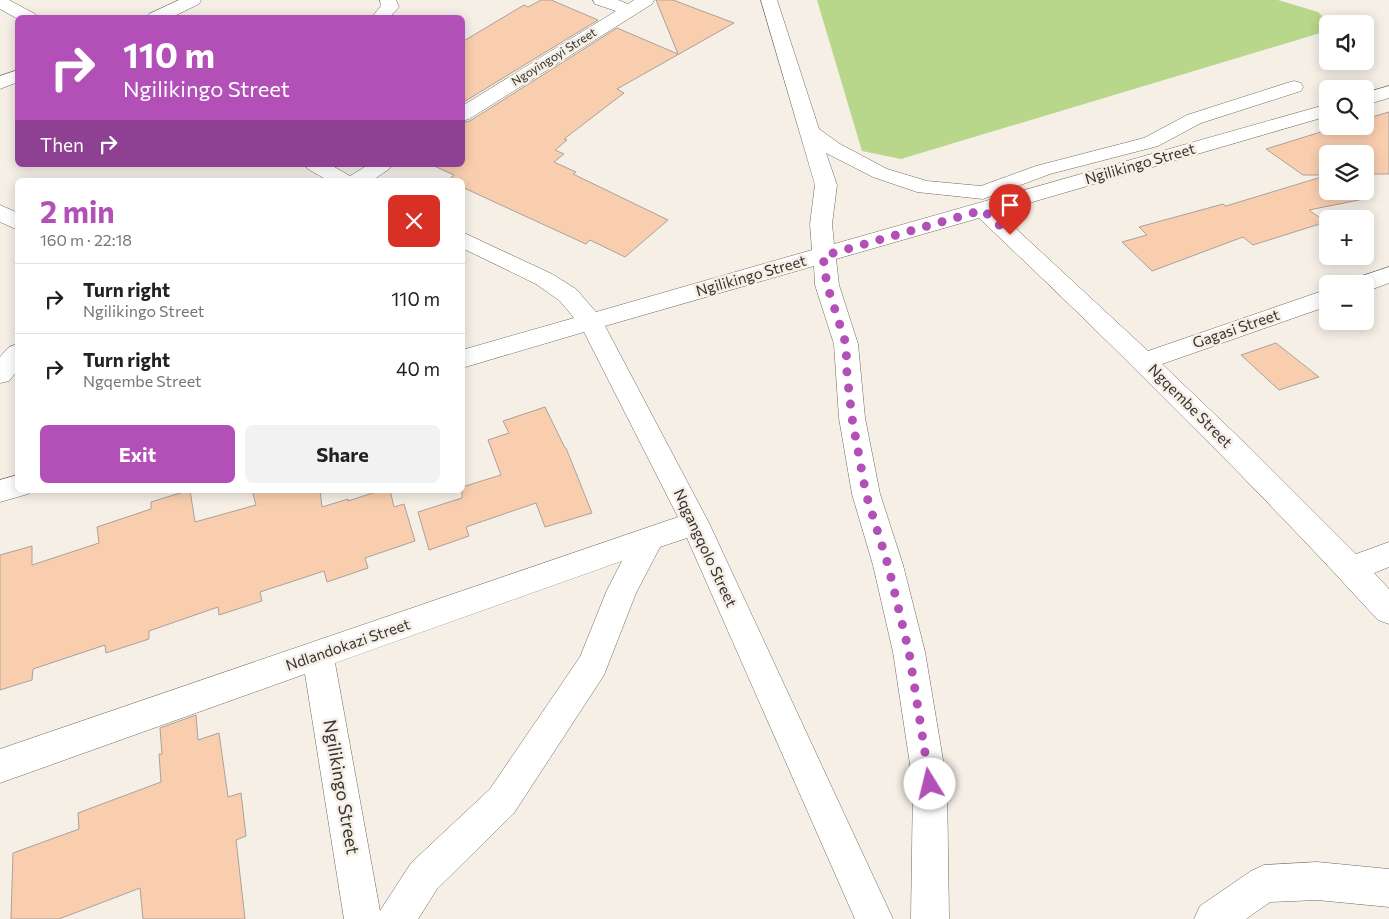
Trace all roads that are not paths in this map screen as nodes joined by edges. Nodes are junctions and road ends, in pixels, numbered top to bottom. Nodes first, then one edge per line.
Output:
1 (193, 0) edge
2 (407, 0) edge
3 (601, 0) edge
4 (646, 0) edge
5 (769, 0) edge
6 (0, 2) edge
7 (386, 8) edge
8 (630, 10) junction
9 (24, 15) edge
10 (161, 15) edge
11 (15, 76) edge
12 (0, 83) edge
13 (1294, 87) dead end
14 (1389, 92) edge
15 (1374, 96) edge
16 (465, 112) edge
17 (1319, 113) edge
18 (810, 132) junction
19 (319, 167) edge
20 (379, 167) edge
21 (339, 178) edge
22 (361, 178) edge
23 (983, 210) junction
24 (0, 212) edge
25 (15, 221) edge
26 (465, 240) edge
27 (823, 256) junction
28 (1389, 275) edge
29 (1374, 280) edge
30 (1319, 300) edge
31 (590, 322) junction
32 (15, 356) edge
33 (465, 358) edge
34 (1145, 361) junction
35 (0, 374) edge
36 (15, 487) edge
37 (0, 492) edge
38 (695, 523) junction
39 (650, 539) junction
40 (1389, 554) edge
41 (1351, 569) junction
42 (1389, 610) edge
43 (318, 656) junction
44 (0, 766) edge
45 (1389, 888) edge
46 (363, 919) edge
47 (396, 919) edge
48 (874, 919) edge
49 (930, 919) edge
50 (1213, 919) edge

1 - 10 street
2 - 7 street
3 - 8 street
4 - 8 street, Ngoyingoyi Street
5 - 18 street
6 - 9 street
8 - 16 street, Ngoyingoyi Street
11 - 12 street
13 - 18 street
14 - 15 street
17 - 23 street, Ngilikingo Street
18 - 27 street
19 - 21 street
20 - 22 street
23 - 27 street, Ngilikingo Street
23 - 34 street, Ngqembe Street
24 - 25 street
26 - 31 street, Nqgangqolo Street
27 - 31 street, Ngilikingo Street
27 - 49 street
28 - 29 street
30 - 34 street, Gagasi Street
31 - 33 street, Ngilikingo Street
31 - 38 street, Nqgangqolo Street
32 - 35 street
34 - 41 street, Ngqembe Street
36 - 37 street
38 - 39 street, Ndlandokazi Street
38 - 48 street, Nqgangqolo Street
39 - 43 street, Ndlandokazi Street
39 - 47 street
40 - 41 street
41 - 42 street, Ngqembe Street
43 - 44 street, Ndlandokazi Street
43 - 46 street, Ngilikingo Street
45 - 50 street

